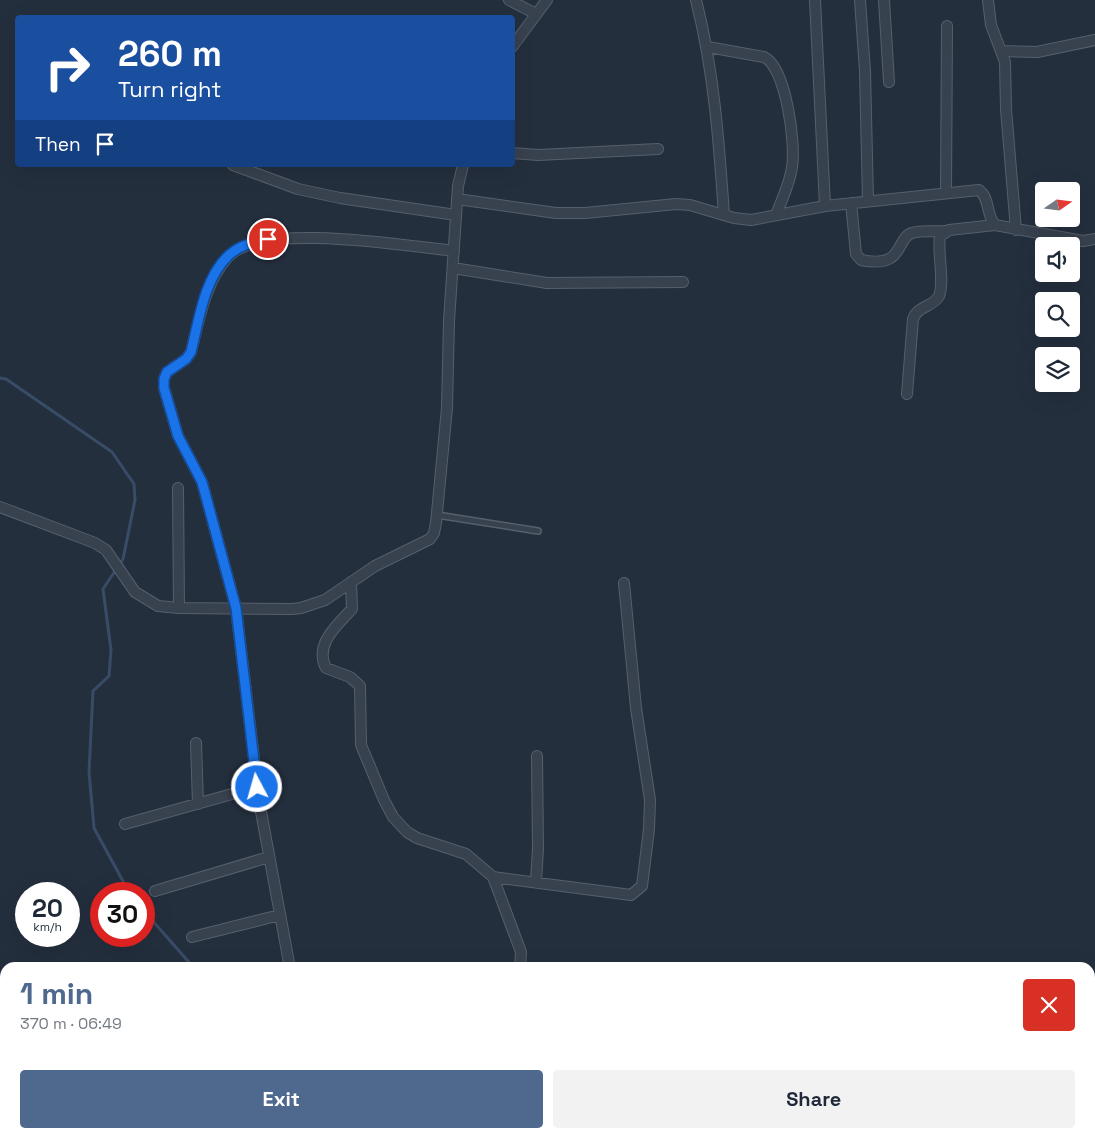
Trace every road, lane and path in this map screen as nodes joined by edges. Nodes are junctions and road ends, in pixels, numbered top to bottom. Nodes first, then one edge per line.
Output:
1 (509, 0) edge
2 (547, 0) edge
3 (696, 0) edge
4 (815, 0) edge
5 (860, 0) edge
6 (884, 0) edge
7 (988, 0) edge
8 (536, 14) junction
9 (947, 26) dead end
10 (1095, 40) edge
11 (515, 43) edge
12 (708, 47) junction
13 (1002, 51) junction
14 (889, 82) dead end
15 (658, 149) dead end
16 (515, 153) edge
17 (238, 167) edge
18 (463, 167) edge
19 (946, 193) junction
20 (457, 199) junction
21 (868, 201) junction
22 (851, 203) junction
23 (825, 206) junction
24 (456, 215) junction
25 (724, 215) junction
26 (776, 215) junction
27 (995, 226) junction
28 (1016, 230) junction
29 (944, 232) junction
30 (1095, 239) edge
31 (454, 251) junction
32 (453, 268) junction
33 (683, 282) dead end
34 (908, 394) dead end
35 (178, 488) dead end
36 (0, 507) edge
37 (437, 515) junction
38 (538, 531) dead end
39 (351, 582) junction
40 (624, 583) dead end
41 (179, 608) junction
42 (236, 608) junction
43 (196, 744) dead end
44 (537, 756) dead end
45 (257, 787) junction
46 (198, 804) junction
47 (125, 824) dead end
48 (269, 856) junction
49 (493, 877) junction
50 (536, 881) junction
51 (155, 890) dead end
52 (280, 916) junction
53 (192, 937) dead end
54 (289, 962) edge
55 (520, 962) edge

1 - 8 street
2 - 8 street
3 - 12 street
4 - 23 street
5 - 21 street
6 - 14 street
7 - 13 street
8 - 11 street
9 - 19 street
10 - 13 street
12 - 25 street
12 - 26 street
13 - 28 street
15 - 16 street
17 - 24 street
18 - 20 street
19 - 21 street
19 - 27 street
20 - 24 street
20 - 25 street
21 - 22 street
22 - 23 street
22 - 29 street
23 - 26 street
24 - 31 street
25 - 26 street
27 - 28 street
27 - 29 street
28 - 30 street
29 - 34 street
31 - 32 street
31 - 42 street
32 - 33 street
32 - 37 street
35 - 41 street
36 - 41 street
37 - 38 lane
37 - 39 street
39 - 42 street
39 - 49 street
40 - 50 street
41 - 42 street
42 - 45 street
43 - 46 street
44 - 50 street
45 - 46 street
45 - 48 street
46 - 47 street
48 - 51 street
48 - 52 street
49 - 50 street
49 - 55 street
52 - 53 street
52 - 54 street

